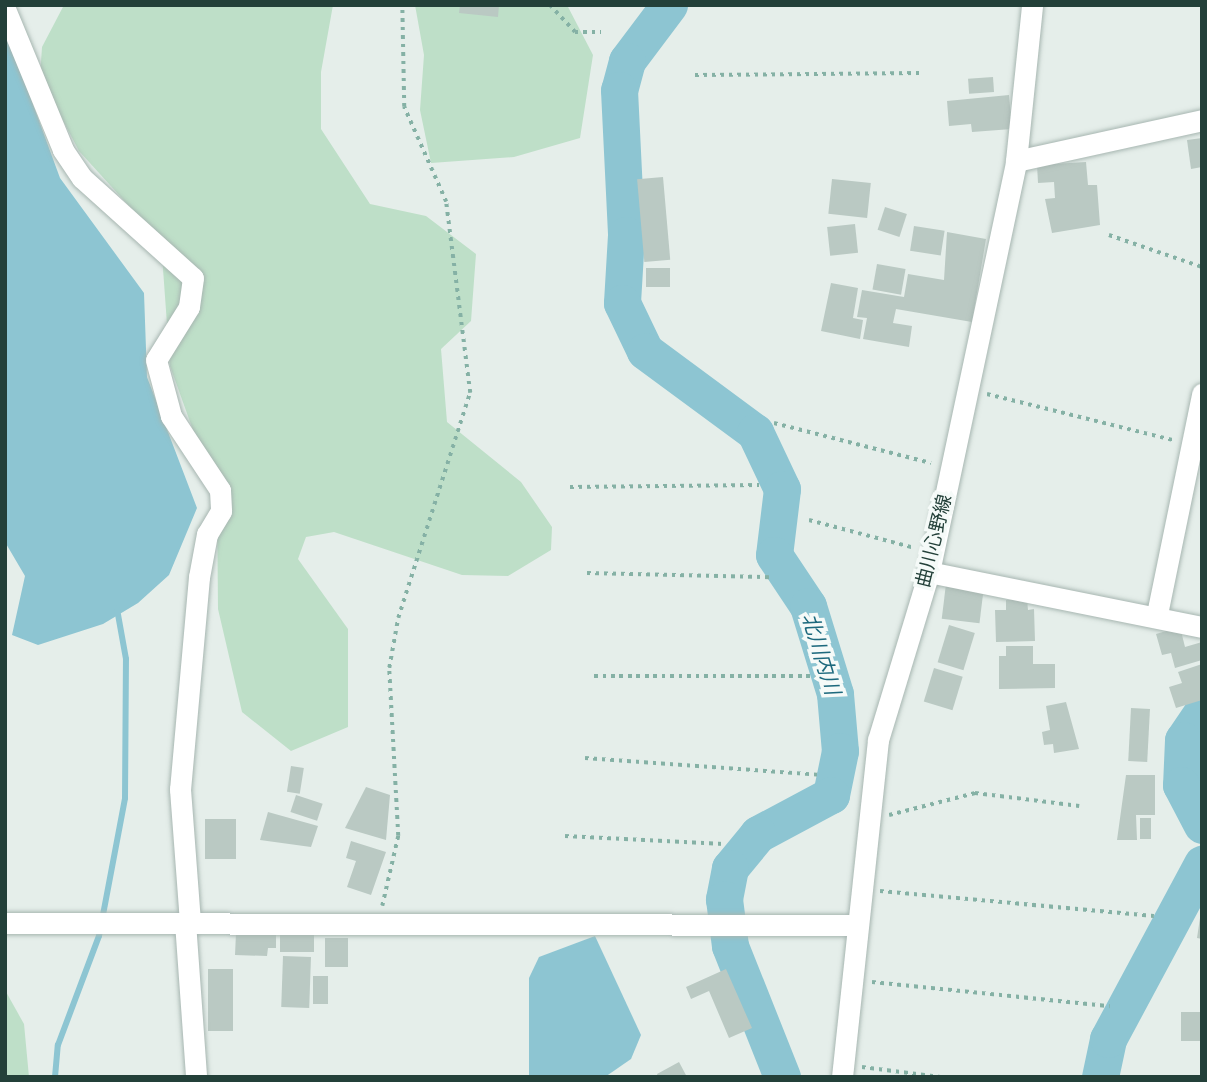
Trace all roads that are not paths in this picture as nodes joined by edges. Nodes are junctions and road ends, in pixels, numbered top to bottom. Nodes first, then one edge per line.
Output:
1 (1032, 5) edge
2 (5, 9) edge
3 (1202, 120) edge
4 (1016, 161) junction
5 (1202, 394) edge
6 (929, 572) junction
7 (1157, 614) junction
8 (1202, 627) edge
9 (188, 922) junction
10 (5, 923) edge
11 (855, 926) junction
12 (851, 1072) edge
13 (196, 1077) edge

1 - 4 street, 曲川心野線
2 - 9 street
3 - 4 street
4 - 6 street, 曲川心野線
5 - 7 street
6 - 7 street
6 - 11 street, 曲川心野線
7 - 8 street
9 - 10 street
9 - 11 street
9 - 13 street
11 - 12 street, 曲川心野線

